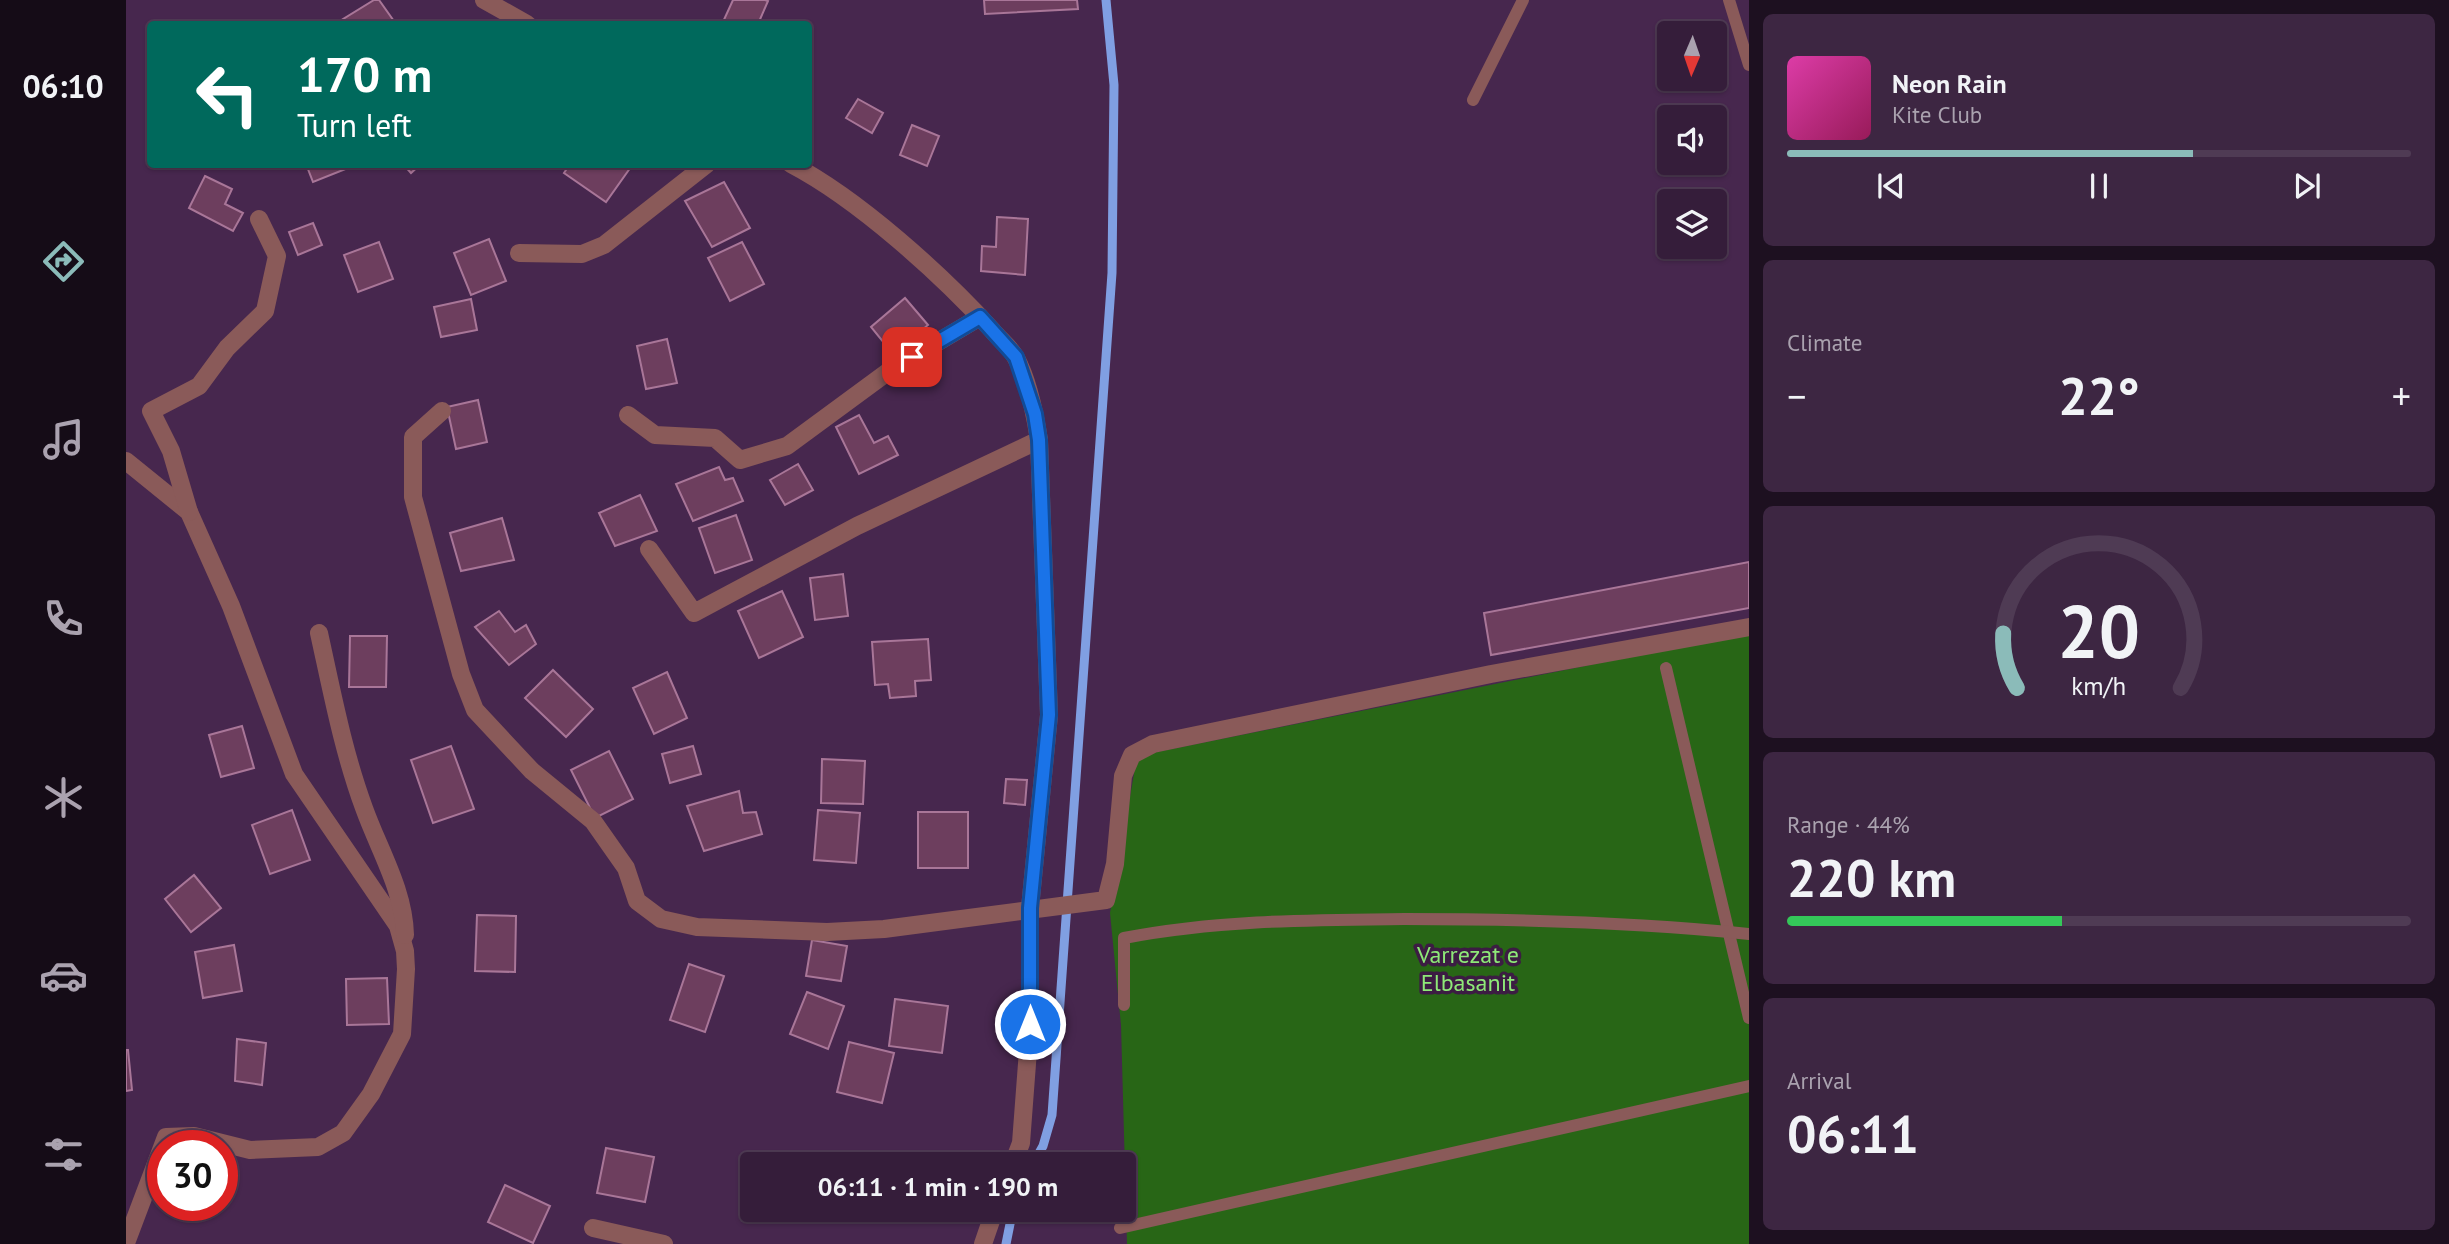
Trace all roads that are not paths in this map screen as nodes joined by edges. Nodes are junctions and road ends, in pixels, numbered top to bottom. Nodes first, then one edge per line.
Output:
1 (484, 0) edge
2 (1522, 0) edge
3 (1729, 0) edge
4 (522, 21) edge
5 (1749, 65) edge
6 (1474, 100) dead end
7 (702, 168) edge
8 (799, 168) edge
9 (260, 219) dead end
10 (519, 253) dead end
11 (980, 317) junction
12 (442, 411) dead end
13 (628, 415) dead end
14 (1039, 440) junction
15 (126, 461) edge
16 (188, 512) junction
17 (649, 549) dead end
18 (1749, 626) edge
19 (319, 633) dead end
20 (1665, 668) dead end
21 (1030, 908) junction
22 (1731, 932) junction
23 (1749, 934) edge
24 (405, 951) junction
25 (1124, 1005) dead end
26 (1749, 1018) edge
27 (1749, 1086) edge
28 (1018, 1152) edge
29 (991, 1222) edge
30 (593, 1228) dead end
31 (1120, 1228) dead end
32 (126, 1243) edge
33 (663, 1244) edge
34 (983, 1244) edge

1 - 4 street
2 - 6 lane
3 - 5 lane
7 - 10 street
8 - 11 street
9 - 16 street
11 - 13 street
11 - 14 street
12 - 21 street
14 - 17 street
14 - 21 street
15 - 16 street
16 - 24 street
18 - 21 street
19 - 24 street
20 - 22 lane
21 - 28 street
22 - 23 lane
22 - 25 lane
22 - 26 lane
24 - 32 street
27 - 31 lane
29 - 34 street
30 - 33 street

